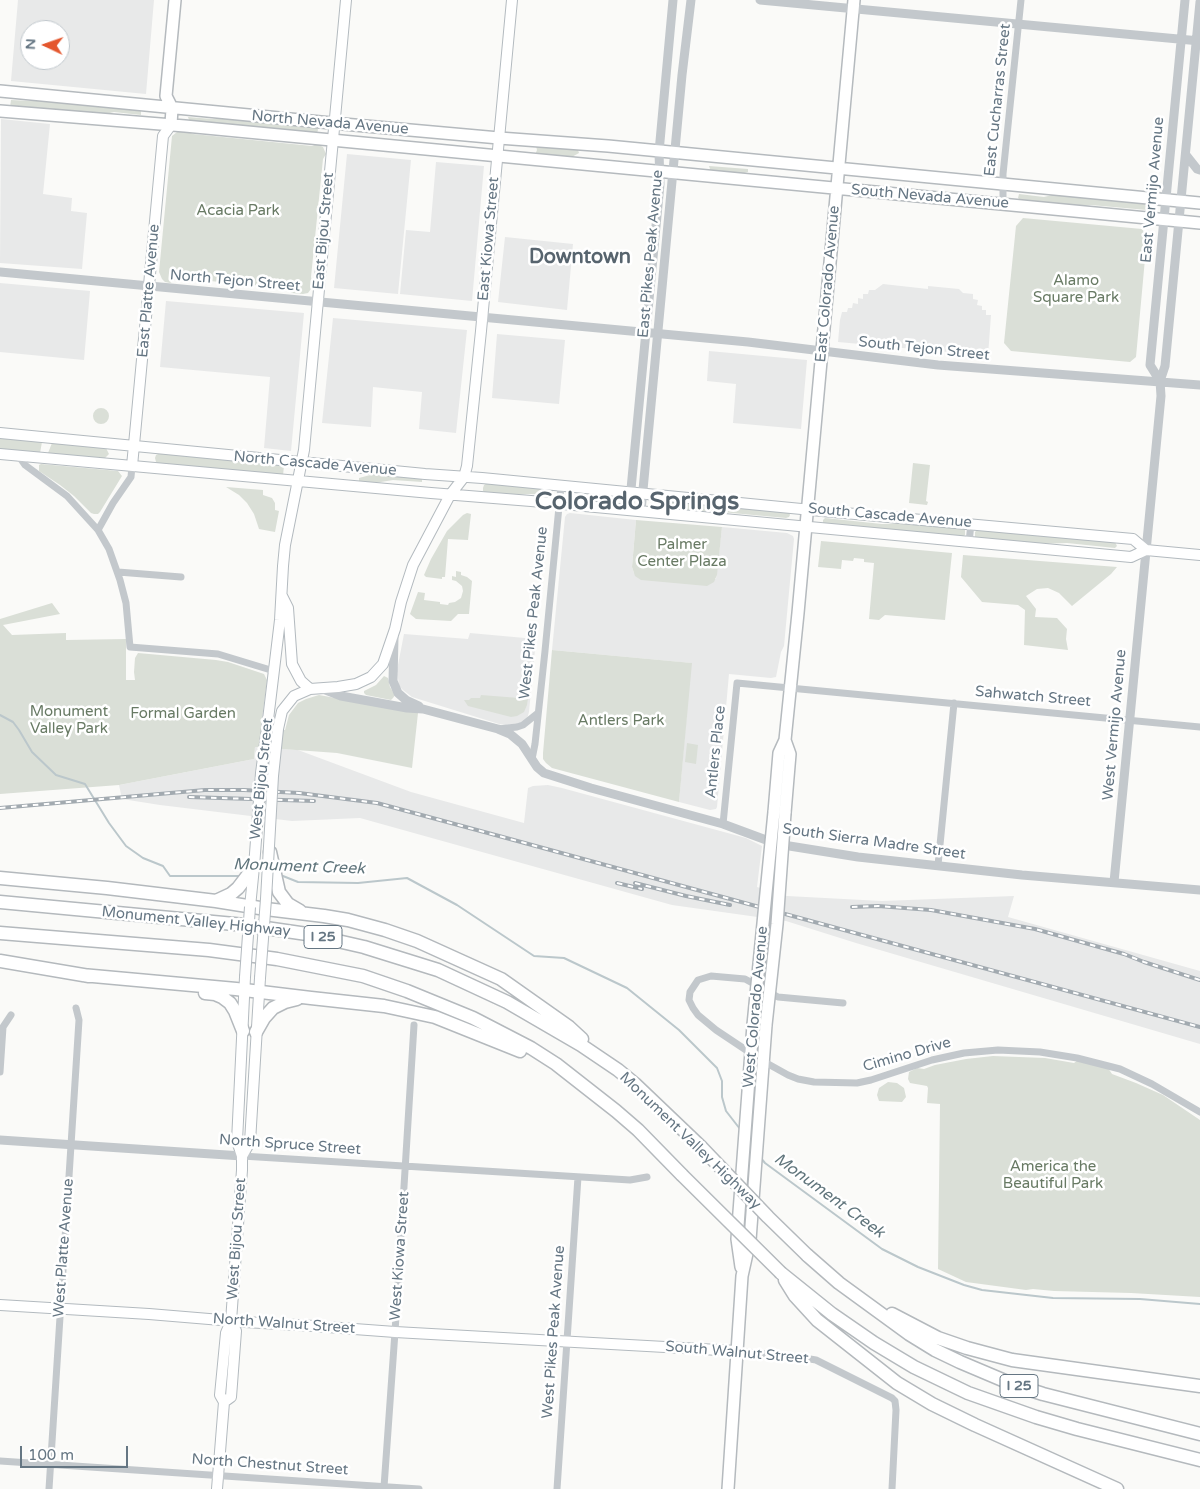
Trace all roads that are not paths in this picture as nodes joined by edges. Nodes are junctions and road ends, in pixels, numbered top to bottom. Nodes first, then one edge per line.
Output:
1 (175, 0) edge
2 (346, 0) edge
3 (512, 0) edge
4 (673, 0) edge
5 (691, 0) edge
6 (760, 0) edge
7 (1021, 0) edge
8 (1185, 0) edge
9 (1200, 2) edge
10 (854, 4) edge
11 (1019, 24) junction
12 (1181, 40) junction
13 (1198, 41) edge
14 (0, 91) edge
15 (166, 96) junction
16 (158, 106) junction
17 (172, 108) junction
18 (0, 111) edge
19 (334, 123) junction
20 (156, 124) junction
21 (171, 125) junction
22 (163, 136) junction
23 (499, 138) junction
24 (333, 141) junction
25 (608, 146) junction
26 (659, 152) junction
27 (675, 154) junction
28 (1186, 155) junction
29 (497, 156) junction
30 (583, 165) junction
31 (839, 168) junction
32 (1200, 170) edge
33 (659, 172) junction
34 (673, 174) junction
35 (1003, 184) junction
36 (837, 188) junction
37 (1166, 200) junction
38 (1180, 201) junction
39 (1200, 203) edge
40 (1004, 204) junction
41 (1164, 220) junction
42 (1178, 221) junction
43 (1200, 223) edge
44 (653, 258) junction
45 (665, 259) junction
46 (0, 272) edge
47 (149, 286) junction
48 (318, 302) junction
49 (482, 318) junction
50 (646, 333) junction
51 (658, 334) junction
52 (822, 351) junction
53 (1160, 381) junction
54 (1200, 385) edge
55 (0, 433) edge
56 (635, 445) junction
57 (134, 446) junction
58 (647, 446) junction
59 (0, 454) edge
60 (18, 455) junction
61 (302, 463) junction
62 (132, 466) junction
63 (464, 477) junction
64 (299, 482) junction
65 (561, 486) junction
66 (630, 493) junction
67 (643, 494) junction
68 (450, 495) junction
69 (559, 504) junction
70 (807, 509) junction
71 (629, 510) junction
72 (641, 511) junction
73 (971, 524) junction
74 (806, 527) junction
75 (98, 530) junction
76 (969, 542) junction
77 (1146, 550) junction
78 (1200, 555) edge
79 (118, 572) junction
80 (1143, 572) joint
81 (182, 577) dead end
82 (281, 595) junction
83 (395, 629) junction
84 (274, 671) junction
85 (315, 688) junction
86 (790, 688) junction
87 (954, 703) junction
88 (424, 709) junction
89 (538, 713) junction
90 (1129, 719) junction
91 (1200, 727) edge
92 (498, 729) junction
93 (532, 758) junction
94 (779, 812) junction
95 (723, 824) junction
96 (269, 849) junction
97 (938, 865) junction
98 (254, 867) junction
99 (0, 878) edge
100 (1114, 882) junction
101 (1200, 890) edge
102 (216, 901) junction
103 (0, 902) edge
104 (250, 907) junction
105 (266, 909) junction
106 (304, 913) junction
107 (0, 933) edge
108 (0, 961) edge
109 (82, 975) junction
110 (245, 983) junction
111 (259, 992) junction
112 (310, 998) junction
113 (843, 1003) dead end
114 (76, 1008) dead end
115 (11, 1015) dead end
116 (414, 1025) dead end
117 (250, 1032) junction
118 (751, 1054) junction
119 (763, 1062) junction
120 (618, 1070) junction
121 (0, 1072) edge
122 (594, 1093) junction
123 (1200, 1112) edge
124 (0, 1140) edge
125 (70, 1145) junction
126 (242, 1156) junction
127 (406, 1166) junction
128 (578, 1177) junction
129 (647, 1178) dead end
130 (781, 1273) junction
131 (742, 1276) junction
132 (856, 1296) junction
133 (0, 1305) edge
134 (60, 1308) junction
135 (231, 1321) junction
136 (395, 1332) junction
137 (568, 1341) junction
138 (736, 1351) junction
139 (1200, 1386) edge
140 (1200, 1434) edge
141 (1200, 1460) edge
142 (0, 1461) edge
143 (51, 1464) junction
144 (218, 1475) junction
145 (384, 1487) junction
146 (375, 1488) edge
147 (49, 1489) edge
148 (217, 1489) edge
149 (419, 1489) edge
150 (557, 1489) edge
151 (728, 1489) edge
152 (892, 1489) edge
153 (1117, 1489) edge

1 - 15 main road
2 - 19 main road, East Bijou Street
3 - 23 main road, East Kiowa Street
4 - 26 street, East Pikes Peak Avenue
5 - 27 street, East Pikes Peak Avenue
6 - 10 street
7 - 11 street, East Cucharras Street
8 - 12 street, East Vermijo Avenue
9 - 13 street, East Vermijo Avenue
10 - 11 street
10 - 31 main road, East Colorado Avenue
11 - 12 street
11 - 35 street, East Cucharras Street
12 - 13 street
12 - 37 street, East Vermijo Avenue
13 - 28 street, East Vermijo Avenue
14 - 16 main road, North Nevada Avenue
15 - 16 main road
15 - 17 main road
16 - 17 main road, North Nevada Avenue
16 - 20 main road
17 - 19 main road, North Nevada Avenue
17 - 21 main road
18 - 20 main road, North Nevada Avenue
19 - 23 main road, North Nevada Avenue
19 - 24 main road, East Bijou Street
20 - 21 main road, North Nevada Avenue
20 - 22 main road
21 - 22 main road
21 - 24 main road, North Nevada Avenue
22 - 47 main road, East Platte Avenue
23 - 25 main road, North Nevada Avenue
23 - 29 main road, East Kiowa Street
24 - 29 main road, North Nevada Avenue
24 - 48 main road, East Bijou Street
25 - 26 main road, North Nevada Avenue
25 - 30 main road
26 - 27 main road, South Nevada Avenue
26 - 33 street, East Pikes Peak Avenue
27 - 31 main road, South Nevada Avenue
27 - 34 street, East Pikes Peak Avenue
28 - 32 street
28 - 38 street, East Vermijo Avenue
29 - 30 main road, North Nevada Avenue
29 - 49 main road, East Kiowa Street
30 - 33 main road, North Nevada Avenue
31 - 35 main road, South Nevada Avenue
31 - 36 main road, East Colorado Avenue
33 - 34 main road, South Nevada Avenue
33 - 44 street, East Pikes Peak Avenue
34 - 36 main road, South Nevada Avenue
34 - 45 street, East Pikes Peak Avenue
35 - 37 main road, South Nevada Avenue
35 - 40 street, East Cucharras Street
36 - 40 main road, South Nevada Avenue
36 - 52 main road, East Colorado Avenue
37 - 38 main road, South Nevada Avenue
37 - 41 street, East Vermijo Avenue
38 - 39 main road, South Nevada Avenue
38 - 42 street, East Vermijo Avenue
40 - 41 main road, South Nevada Avenue
41 - 42 main road, South Nevada Avenue
41 - 53 street, East Vermijo Avenue
42 - 43 main road, South Nevada Avenue
42 - 53 street, East Vermijo Avenue
44 - 45 street
44 - 50 street, East Pikes Peak Avenue
45 - 51 street, East Pikes Peak Avenue
46 - 47 street, North Tejon Street
47 - 48 street, North Tejon Street
47 - 57 main road, East Platte Avenue
48 - 49 street, North Tejon Street
48 - 61 main road, East Bijou Street
49 - 50 street, North Tejon Street
49 - 63 main road, East Kiowa Street
50 - 51 street, South Tejon Street
50 - 56 street, East Pikes Peak Avenue
51 - 52 street, South Tejon Street
51 - 58 street, East Pikes Peak Avenue
52 - 53 street, South Tejon Street
52 - 70 main road, East Colorado Avenue
53 - 54 street, South Tejon Street
53 - 77 street, East Vermijo Avenue
55 - 57 main road, North Cascade Avenue
56 - 58 street
56 - 66 street, East Pikes Peak Avenue
57 - 61 main road, North Cascade Avenue
57 - 62 main road
58 - 67 street, East Pikes Peak Avenue
59 - 60 main road, North Cascade Avenue
60 - 62 main road, North Cascade Avenue
60 - 75 street
61 - 63 main road, North Cascade Avenue
61 - 64 main road, West Bijou Street
62 - 64 main road, North Cascade Avenue
62 - 75 street
63 - 65 main road, North Cascade Avenue
63 - 68 main road
64 - 68 main road, North Cascade Avenue
64 - 82 main road, West Bijou Street
65 - 66 main road, North Cascade Avenue
65 - 69 street, West Pikes Peak Avenue
66 - 67 main road, South Cascade Avenue
66 - 71 street, East Pikes Peak Avenue
67 - 70 main road, South Cascade Avenue
67 - 72 street, East Pikes Peak Avenue
68 - 69 main road, North Cascade Avenue
68 - 83 main road
69 - 71 main road, North Cascade Avenue
69 - 89 street, West Pikes Peak Avenue
70 - 73 main road, South Cascade Avenue
70 - 74 main road, West Colorado Avenue
71 - 72 main road, South Cascade Avenue
72 - 74 main road, South Cascade Avenue
73 - 76 street
73 - 77 main road, South Cascade Avenue
74 - 76 main road, South Cascade Avenue
74 - 86 main road, West Colorado Avenue
75 - 79 street
76 - 77 main road, South Cascade Avenue
77 - 78 main road, South Cascade Avenue
77 - 80 street, East Vermijo Avenue
79 - 81 street
79 - 84 street
80 - 90 street, West Vermijo Avenue
82 - 84 main road, West Bijou Street
82 - 85 main road
83 - 85 main road
83 - 88 street
84 - 98 main road, West Bijou Street, bridge
85 - 88 street
85 - 96 main road, West Bijou Street, bridge
86 - 87 street, Sahwatch Street
86 - 94 main road, West Colorado Avenue
86 - 95 street, Antlers Place
87 - 90 street, Sahwatch Street
87 - 97 street
88 - 92 street, South Sierra Madre Street
89 - 92 street, West Pikes Peak Avenue
89 - 93 street, West Pikes Peak Avenue
90 - 91 street, Sahwatch Street
90 - 100 street, West Vermijo Avenue
92 - 93 street, South Sierra Madre Street
93 - 95 street, South Sierra Madre Street
94 - 118 main road, West Colorado Avenue, bridge
94 - 119 main road, West Colorado Avenue, bridge
95 - 97 street, South Sierra Madre Street
96 - 105 main road, West Bijou Street, bridge
96 - 106 highway, bridge
97 - 100 street, South Sierra Madre Street
98 - 102 highway
98 - 104 main road, West Bijou Street
99 - 102 highway
100 - 101 street, South Sierra Madre Street
102 - 104 highway
103 - 120 highway, Monument Valley Highway / I 25
104 - 105 highway, bridge
104 - 110 main road, West Bijou Street, bridge
105 - 106 highway
105 - 111 main road, West Bijou Street, bridge
106 - 120 highway
107 - 122 highway, Monument Valley Highway / I 25
108 - 109 highway
109 - 110 highway
109 - 117 highway
110 - 111 highway
110 - 117 main road, West Bijou Street
111 - 112 highway
111 - 117 main road, West Bijou Street
112 - 117 highway
112 - 122 highway
113 - 118 street, Cimino Drive
114 - 125 street, West Platte Avenue
115 - 121 street
116 - 127 street, West Kiowa Street
117 - 126 main road, West Bijou Street
118 - 119 street, Cimino Drive
118 - 131 main road, West Colorado Avenue
119 - 123 street, Cimino Drive
119 - 131 main road, West Colorado Avenue
120 - 132 highway, Monument Valley Highway / I 25, bridge
122 - 130 highway, Monument Valley Highway / I 25, bridge
124 - 125 street, North Spruce Street
125 - 126 street, North Spruce Street
125 - 134 street, West Platte Avenue
126 - 127 street, North Spruce Street
126 - 135 main road, West Bijou Street
127 - 128 street, North Spruce Street
127 - 136 street, West Kiowa Street
128 - 129 street, North Spruce Street
128 - 137 street, West Pikes Peak Avenue
130 - 141 highway, Monument Valley Highway / I 25
130 - 153 highway
131 - 138 main road, West Colorado Avenue
132 - 139 highway
132 - 140 highway, Monument Valley Highway / I 25
133 - 134 main road, North Walnut Street
134 - 135 main road, North Walnut Street
134 - 143 street, West Platte Avenue
135 - 136 main road, North Walnut Street
135 - 144 main road, West Bijou Street
136 - 137 main road, North Walnut Street
136 - 145 street, West Kiowa Street
137 - 138 main road, South Walnut Street
137 - 150 street, West Pikes Peak Avenue
138 - 151 main road, West Colorado Avenue
138 - 152 street, South Walnut Street
142 - 143 street, North Chestnut Street
143 - 144 street, North Chestnut Street
143 - 147 street, West Platte Avenue
144 - 146 street, North Chestnut Street
144 - 148 main road, West Bijou Street
145 - 146 street, North Chestnut Street
145 - 149 street, North Chestnut Street

